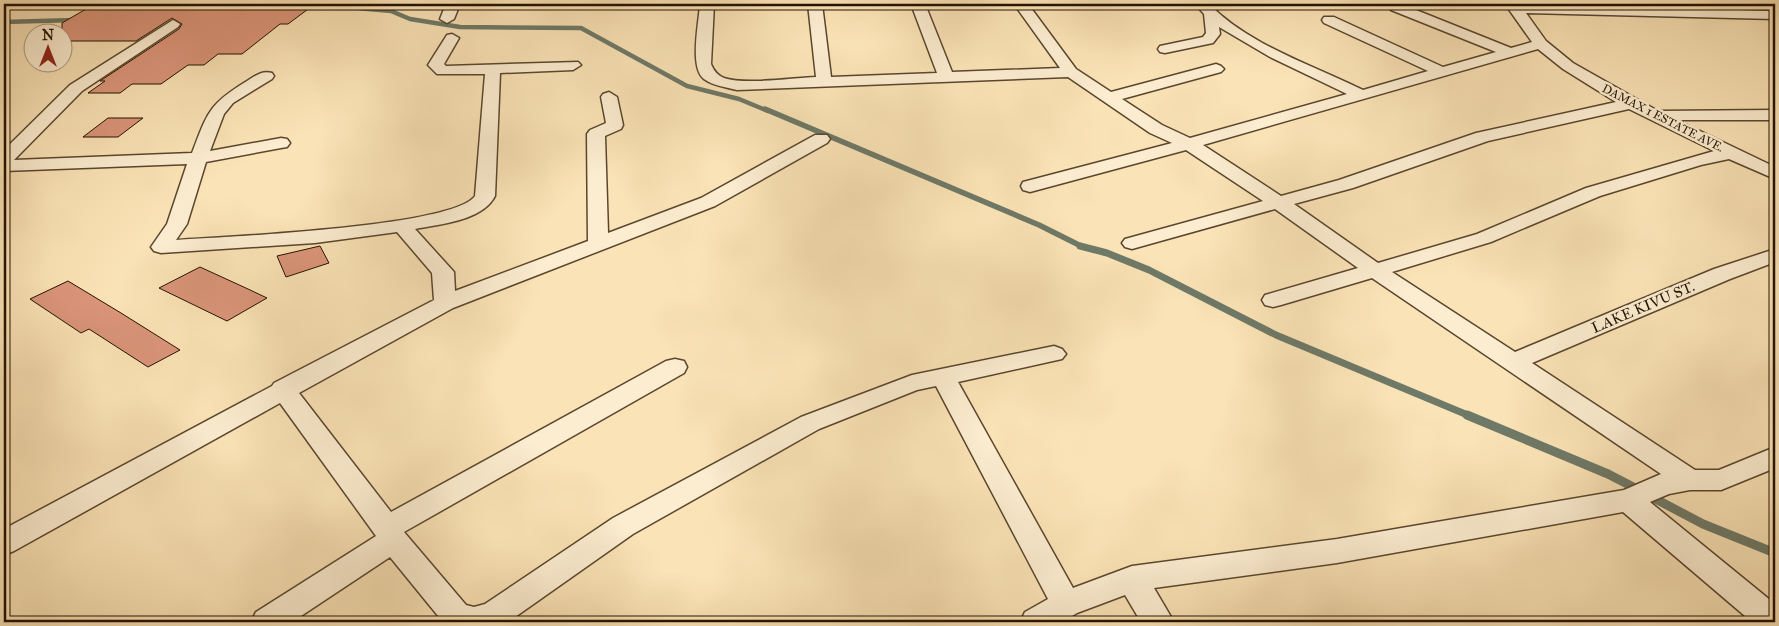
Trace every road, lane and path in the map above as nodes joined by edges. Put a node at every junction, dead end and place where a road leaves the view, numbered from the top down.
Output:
1 (453, 4) edge
2 (707, 4) edge
3 (815, 4) edge
4 (918, 4) edge
5 (1021, 4) edge
6 (1514, 6) edge
7 (1396, 7) dead end
8 (1206, 9) edge
9 (1775, 15) edge
10 (447, 20) dead end
11 (1329, 20) dead end
12 (173, 24) dead end
13 (452, 38) dead end
14 (1541, 44) junction
15 (1165, 49) dead end
16 (1509, 52) junction
17 (572, 64) dead end
18 (492, 69) junction
19 (1216, 69) dead end
20 (1071, 72) junction
21 (1442, 72) junction
22 (266, 76) dead end
23 (946, 77) junction
24 (824, 82) junction
25 (1361, 95) junction
26 (609, 97) dead end
27 (1109, 97) junction
28 (1631, 104) junction
29 (1654, 115) junction
30 (1775, 115) edge
31 (821, 139) dead end
32 (280, 143) dead end
33 (1189, 144) junction
34 (1731, 153) junction
35 (199, 158) junction
36 (4, 160) edge
37 (4, 166) edge
38 (1775, 174) edge
39 (1030, 186) dead end
40 (1279, 202) junction
41 (403, 227) junction
42 (1132, 243) dead end
43 (598, 244) junction
44 (1775, 255) edge
45 (1376, 271) junction
46 (1273, 300) dead end
47 (445, 303) junction
48 (1054, 354) dead end
49 (1512, 362) junction
50 (675, 367) dead end
51 (943, 377) junction
52 (283, 389) junction
53 (1775, 457) edge
54 (1677, 482) junction
55 (1632, 498) junction
56 (390, 534) junction
57 (4, 542) edge
58 (1132, 579) junction
59 (1066, 604) junction
60 (267, 622) edge
61 (1036, 622) edge
62 (1158, 622) edge
63 (1774, 622) edge

1 - 10 street
2 - 24 street
3 - 24 street
4 - 23 street
5 - 20 street
6 - 9 street
6 - 14 street, DAMAX 1 ESTATE AVE.
7 - 16 street
8 - 15 street
8 - 25 street
11 - 21 street
12 - 36 street
13 - 18 street
14 - 16 street
14 - 28 street, DAMAX 1 ESTATE AVE.
16 - 21 street
17 - 18 street
18 - 41 street
19 - 27 street
20 - 23 street
20 - 27 street
21 - 25 street
22 - 35 street
23 - 24 street
25 - 33 street
26 - 43 street
27 - 33 street
28 - 29 street, DAMAX 1 ESTATE AVE.
28 - 40 street
29 - 30 street
29 - 34 street, DAMAX 1 ESTATE AVE.
31 - 43 street
32 - 35 street
33 - 39 street
33 - 40 street
34 - 38 street, DAMAX 1 ESTATE AVE.
34 - 45 street
35 - 37 street
35 - 41 street
40 - 42 street
40 - 45 street
41 - 47 street
43 - 47 street
44 - 49 street, LAKE KIVU ST.
45 - 46 street
45 - 49 street
47 - 52 street
48 - 51 street
49 - 54 street
50 - 56 street
51 - 56 street
51 - 59 street
52 - 56 street
52 - 57 street
53 - 54 street
54 - 55 street
55 - 58 street
55 - 63 street
56 - 60 street
58 - 59 street
58 - 62 street
59 - 61 street

